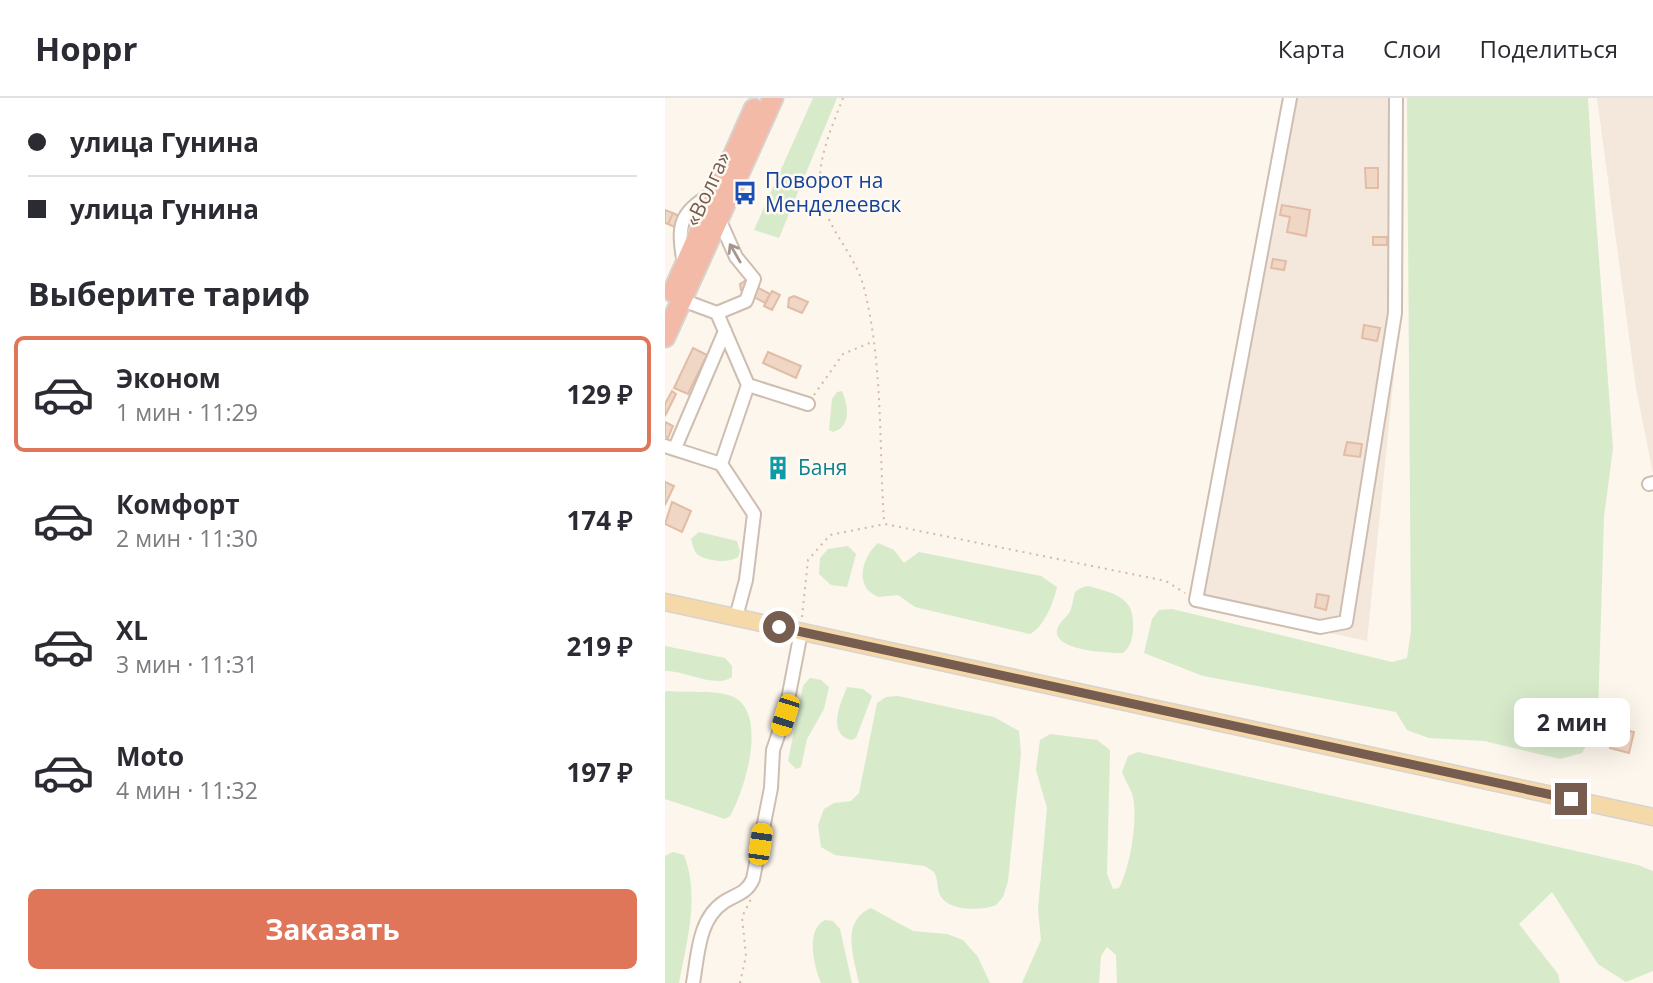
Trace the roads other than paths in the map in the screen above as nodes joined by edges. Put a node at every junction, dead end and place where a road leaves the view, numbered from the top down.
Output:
1 (759, 98) edge
2 (773, 98) edge
3 (1290, 98) edge
4 (1396, 98) edge
5 (719, 219) junction
6 (682, 300) junction
7 (665, 311) edge
8 (717, 313) junction
9 (725, 331) junction
10 (665, 337) edge
11 (748, 385) junction
12 (807, 404) road end
13 (670, 447) edge
14 (721, 464) junction
15 (665, 601) edge
16 (736, 617) junction
17 (801, 632) junction
18 (1653, 817) edge
19 (694, 983) edge

1 - 7 highway, «Волга»
2 - 5 highway, «Волга»
3 - 4 street
5 - 6 highway, «Волга»
8 -> 5 street
6 - 8 street
6 - 10 highway, «Волга»
8 - 9 street
9 - 11 street
9 - 13 street
11 - 12 street
11 - 14 street
13 - 14 street
14 - 16 street
15 - 16 main road
16 - 17 main road
17 - 18 main road
17 - 19 street

